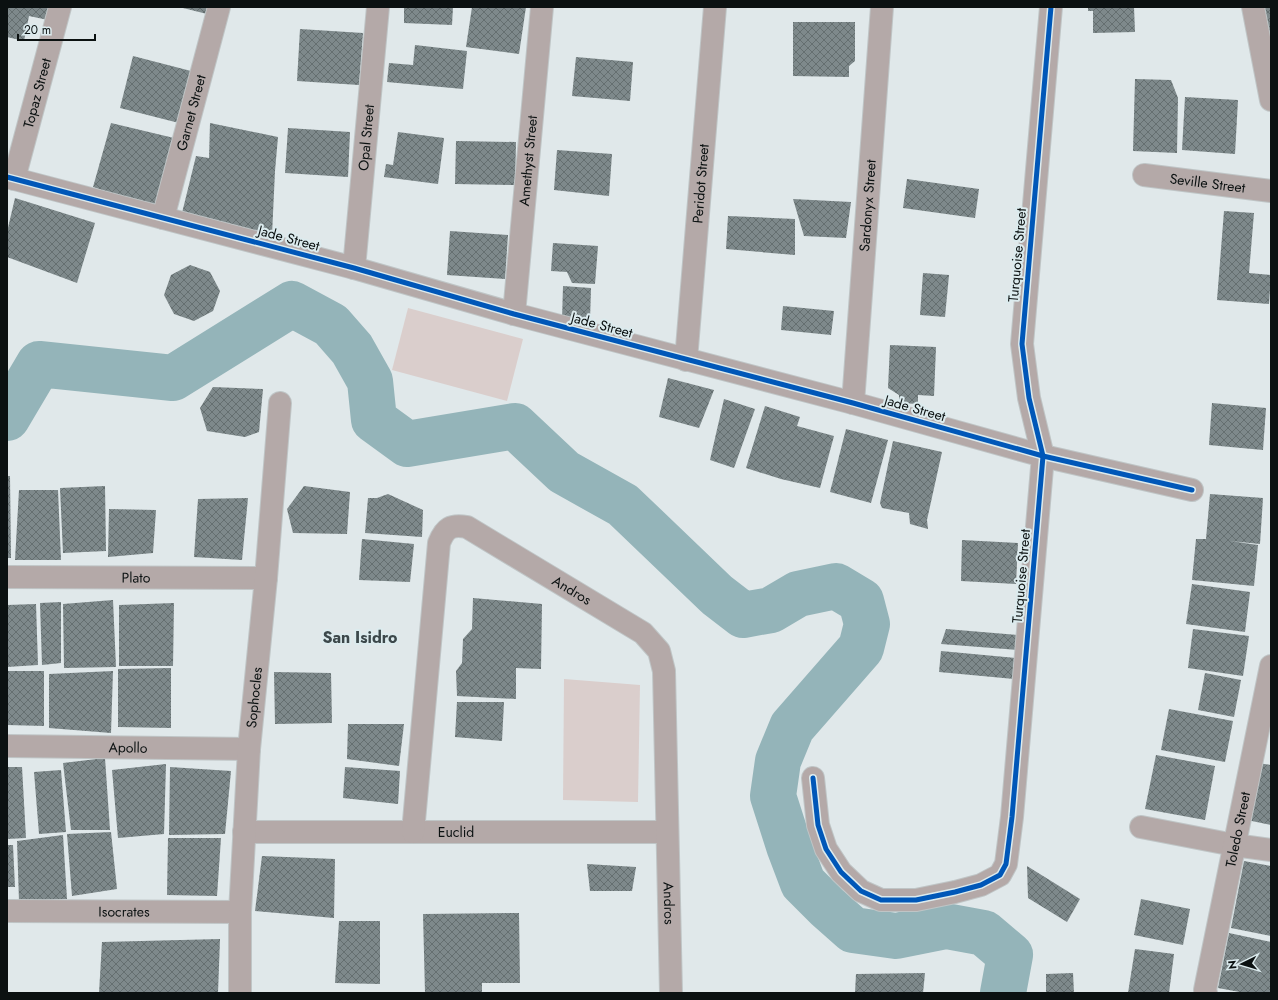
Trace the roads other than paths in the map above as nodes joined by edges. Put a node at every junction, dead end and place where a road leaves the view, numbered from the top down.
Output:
1 (60, 7) edge
2 (219, 7) edge
3 (378, 7) edge
4 (542, 7) edge
5 (715, 7) edge
6 (882, 7) edge
7 (1051, 7) edge
8 (1252, 7) edge
9 (1271, 100) edge
10 (1144, 175) dead end
11 (11, 178) edge
12 (1271, 191) edge
13 (163, 218) junction
14 (354, 268) junction
15 (514, 314) junction
16 (686, 360) junction
17 (280, 403) dead end
18 (853, 403) junction
19 (1043, 456) junction
20 (1192, 490) dead end
21 (7, 577) edge
22 (266, 578) junction
23 (1271, 666) edge
24 (7, 746) edge
25 (249, 749) junction
26 (813, 778) dead end
27 (1141, 827) dead end
28 (244, 832) junction
29 (413, 832) junction
30 (667, 832) junction
31 (1234, 845) junction
32 (1271, 850) edge
33 (7, 911) edge
34 (240, 912) junction
35 (240, 993) edge
36 (671, 993) edge
37 (1206, 993) edge

1 - 11 street, Topaz Street
2 - 13 street, Garnet Street
3 - 14 street, Opal Street
4 - 15 street, Amethyst Street
5 - 16 street, Peridot Street
6 - 18 street, Sardonyx Street
7 - 19 street, Turquoise Street
8 - 9 street
10 - 12 street, Seville Street
11 - 13 street, Jade Street
13 - 14 street, Jade Street
14 - 15 street, Jade Street
15 - 16 street, Jade Street
16 - 18 street, Jade Street
17 - 22 street, Sophocles
18 - 19 street, Jade Street
19 - 20 street, Jade Street
19 - 26 street, Turquoise Street
21 - 22 street, Plato
22 - 25 street, Sophocles
23 - 31 street, Toledo Street
24 - 25 street, Apollo
25 - 28 street, Sophocles
27 - 31 street
28 - 29 street, Euclid
28 - 34 street, Sophocles
29 - 30 street, Euclid
29 - 30 street, Andros
30 - 36 street, Andros
31 - 32 street
31 - 37 street, Toledo Street
33 - 34 street, Isocrates
34 - 35 street, Sophocles

